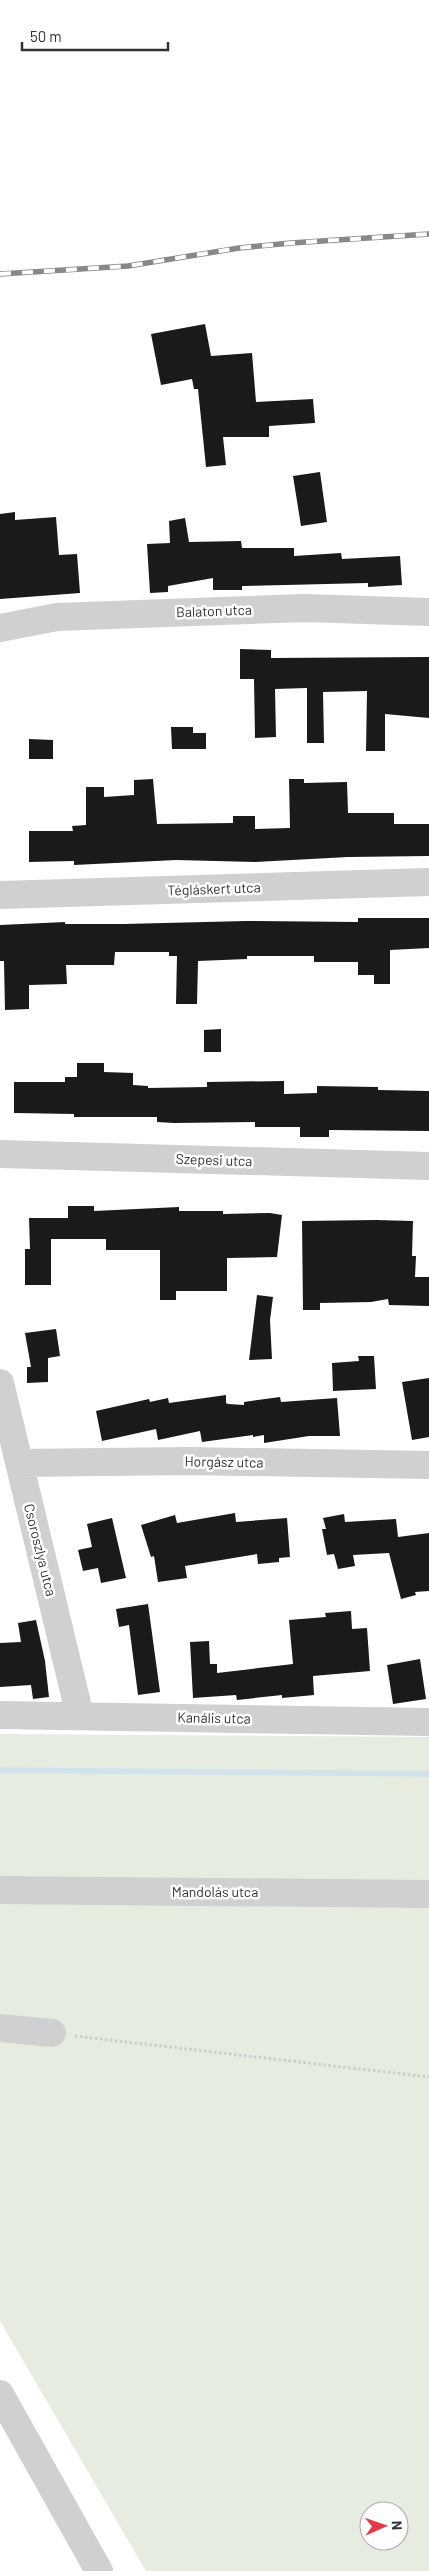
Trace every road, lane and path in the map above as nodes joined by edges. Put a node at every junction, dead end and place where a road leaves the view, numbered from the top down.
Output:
1 (429, 612) edge
2 (0, 628) edge
3 (429, 882) edge
4 (0, 895) edge
5 (0, 1154) edge
6 (429, 1166) edge
7 (0, 1383) edge
8 (19, 1463) junction
9 (429, 1465) edge
10 (0, 1715) edge
11 (80, 1716) junction
12 (429, 1722) edge
13 (0, 1890) edge
14 (429, 1894) edge
15 (0, 2028) edge
16 (52, 2033) joint
17 (429, 2077) edge
18 (0, 2394) edge
19 (99, 2571) edge

1 - 2 street, Balaton utca
3 - 4 street, Tégláskert utca
5 - 6 street, Szepesi utca
7 - 8 street, Csoroszlya utca
8 - 9 street, Horgász utca
8 - 11 street, Csoroszlya utca
10 - 11 street, Kanális utca
11 - 12 street, Kanális utca
13 - 14 street, Mandolás utca
15 - 16 street
16 - 17 path
18 - 19 street

